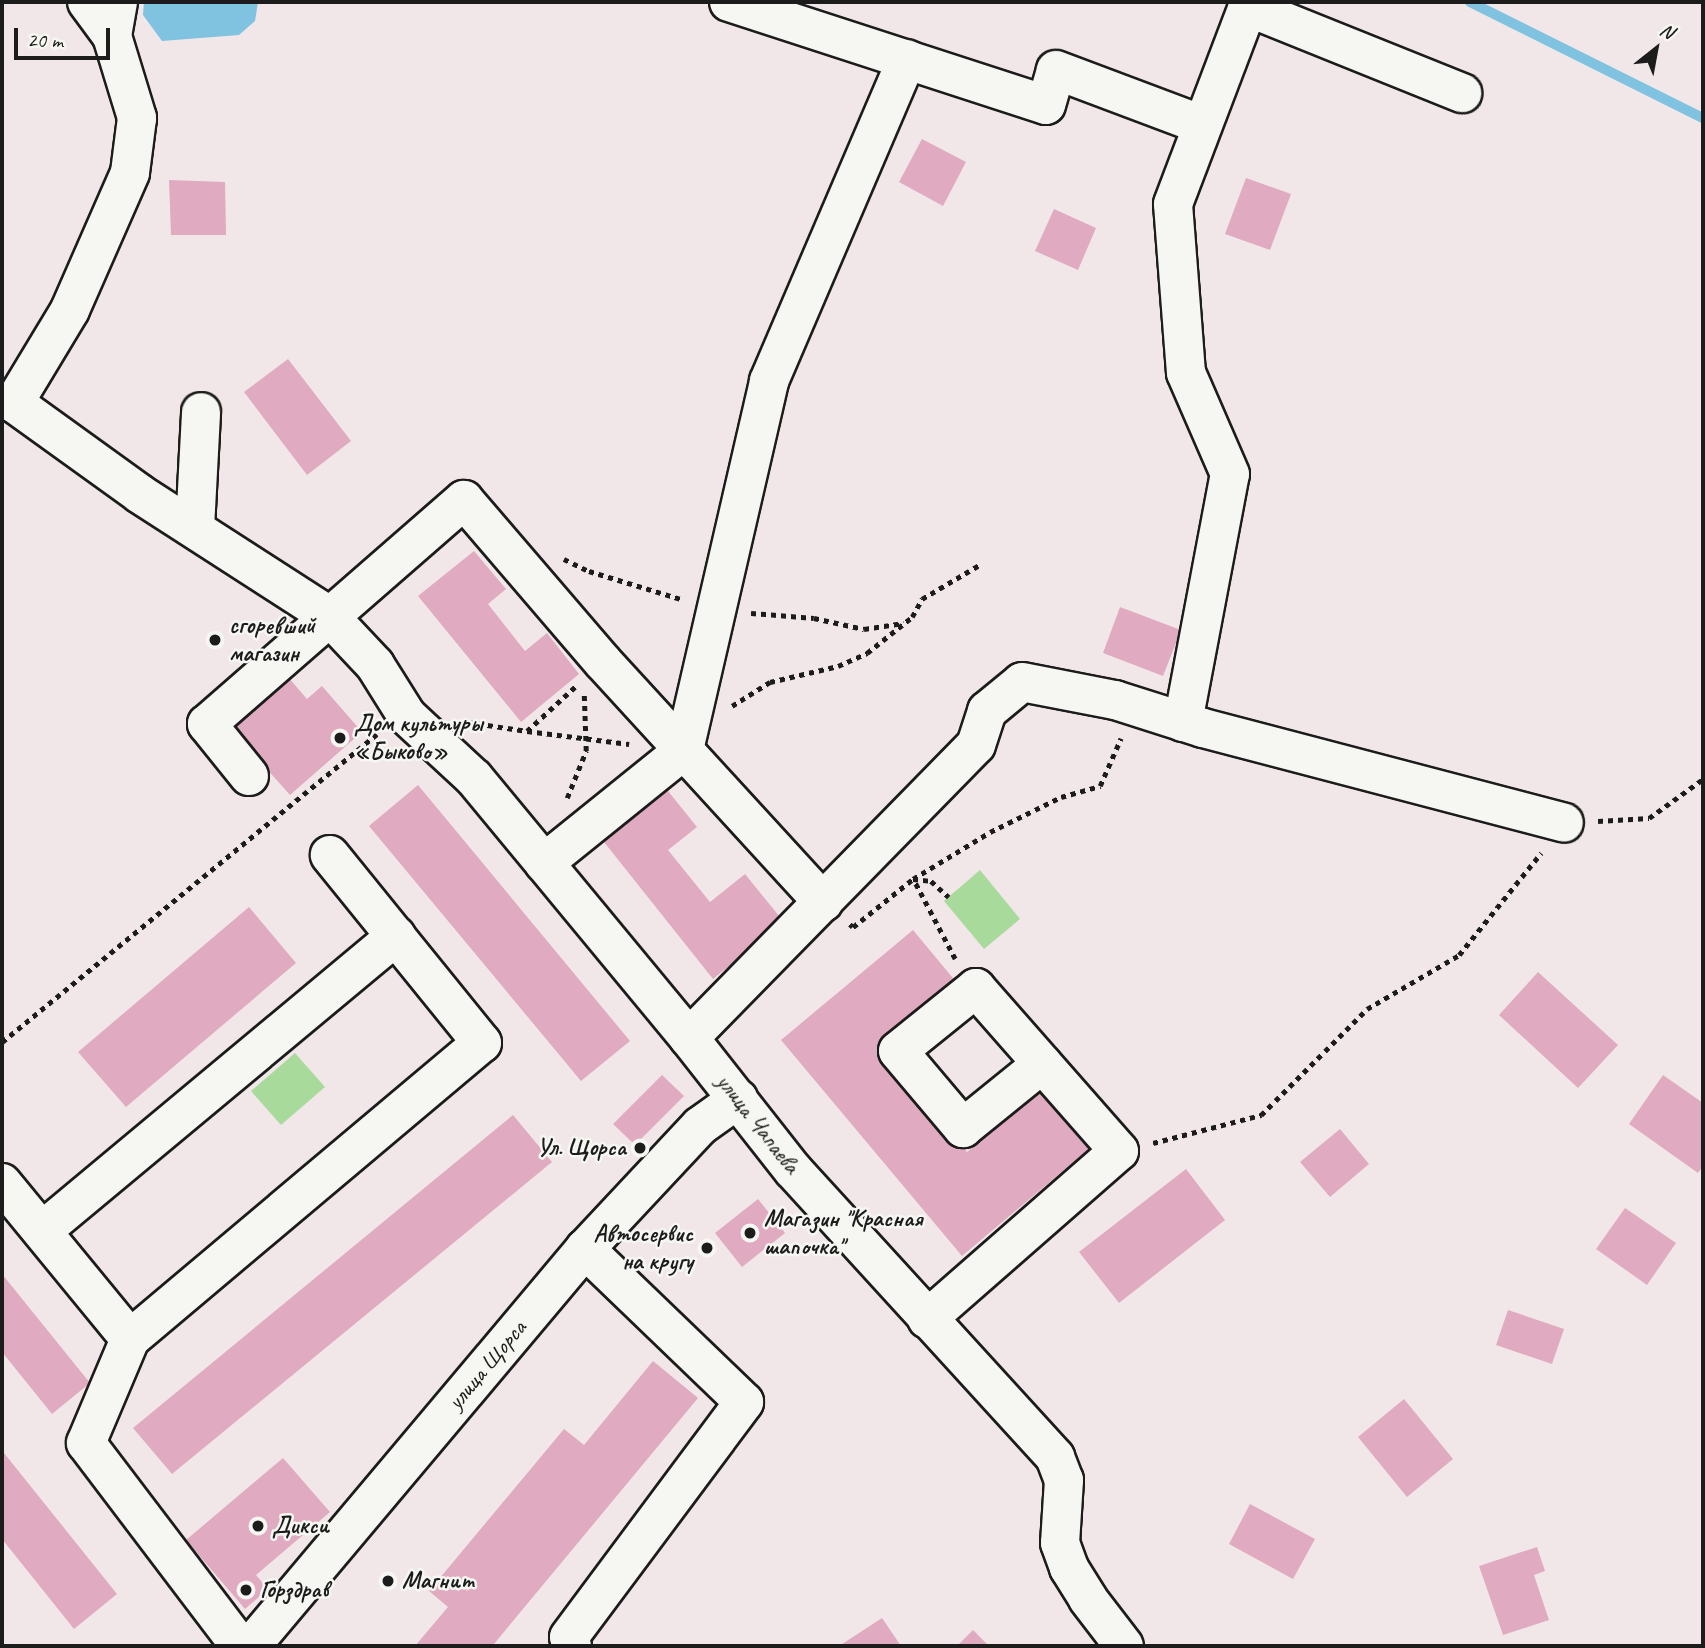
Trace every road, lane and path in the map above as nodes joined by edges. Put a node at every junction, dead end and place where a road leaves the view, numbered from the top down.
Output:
1 (87, 2) edge
2 (729, 2) edge
3 (115, 19) edge
4 (907, 60) junction
5 (1462, 93) dead end
6 (1202, 125) junction
7 (201, 412) dead end
8 (195, 528) junction
9 (981, 564) dead end
10 (329, 616) junction
11 (1135, 706) junction
12 (730, 708) dead end
13 (404, 712) junction
14 (459, 720) dead end
15 (1183, 722) junction
16 (527, 731) junction
17 (631, 744) dead end
18 (684, 750) junction
19 (249, 776) dead end
20 (1703, 779) edge
21 (566, 799) dead end
22 (1564, 823) junction
23 (330, 855) dead end
24 (544, 863) junction
25 (913, 879) junction
26 (948, 897) dead end
27 (823, 902) junction
28 (396, 936) junction
29 (972, 991) junction
30 (689, 1038) junction
31 (2, 1042) edge
32 (1042, 1063) junction
33 (738, 1099) junction
34 (1119, 1152) junction
35 (2, 1183) edge
36 (42, 1231) junction
37 (585, 1249) junction
38 (927, 1319) junction
39 (130, 1339) junction
40 (240, 1646) edge
41 (251, 1646) edge
42 (572, 1646) edge
43 (1124, 1646) edge

1 - 3 street
2 - 4 street
3 - 8 street, улица Чапаева
4 - 6 street
4 - 18 street
5 - 6 street
6 - 15 street
7 - 8 street
8 - 10 street, улица Чапаева
9 - 12 path
10 - 13 street, улица Чапаева
10 - 18 street
10 - 19 street
11 - 15 street
11 - 25 path
11 - 27 street
13 - 24 street, улица Чапаева
13 - 31 path
14 - 16 path
15 - 22 street
16 - 17 path
16 - 21 path
18 - 24 street
18 - 27 street
20 - 22 path
22 - 34 path
23 - 28 street
24 - 30 street, улица Чапаева
25 - 26 path
25 - 27 path
25 - 29 path
27 - 30 street
28 - 36 street
28 - 39 street
29 - 32 street
29 - 32 street
30 - 33 street, улица Чапаева
32 - 34 street
33 - 37 street, улица Щорса
33 - 38 street, улица Чапаева
34 - 38 street
35 - 36 street
36 - 39 street
37 - 41 street, улица Щорса
37 - 42 street
38 - 43 street, улица Чапаева
39 - 40 street

